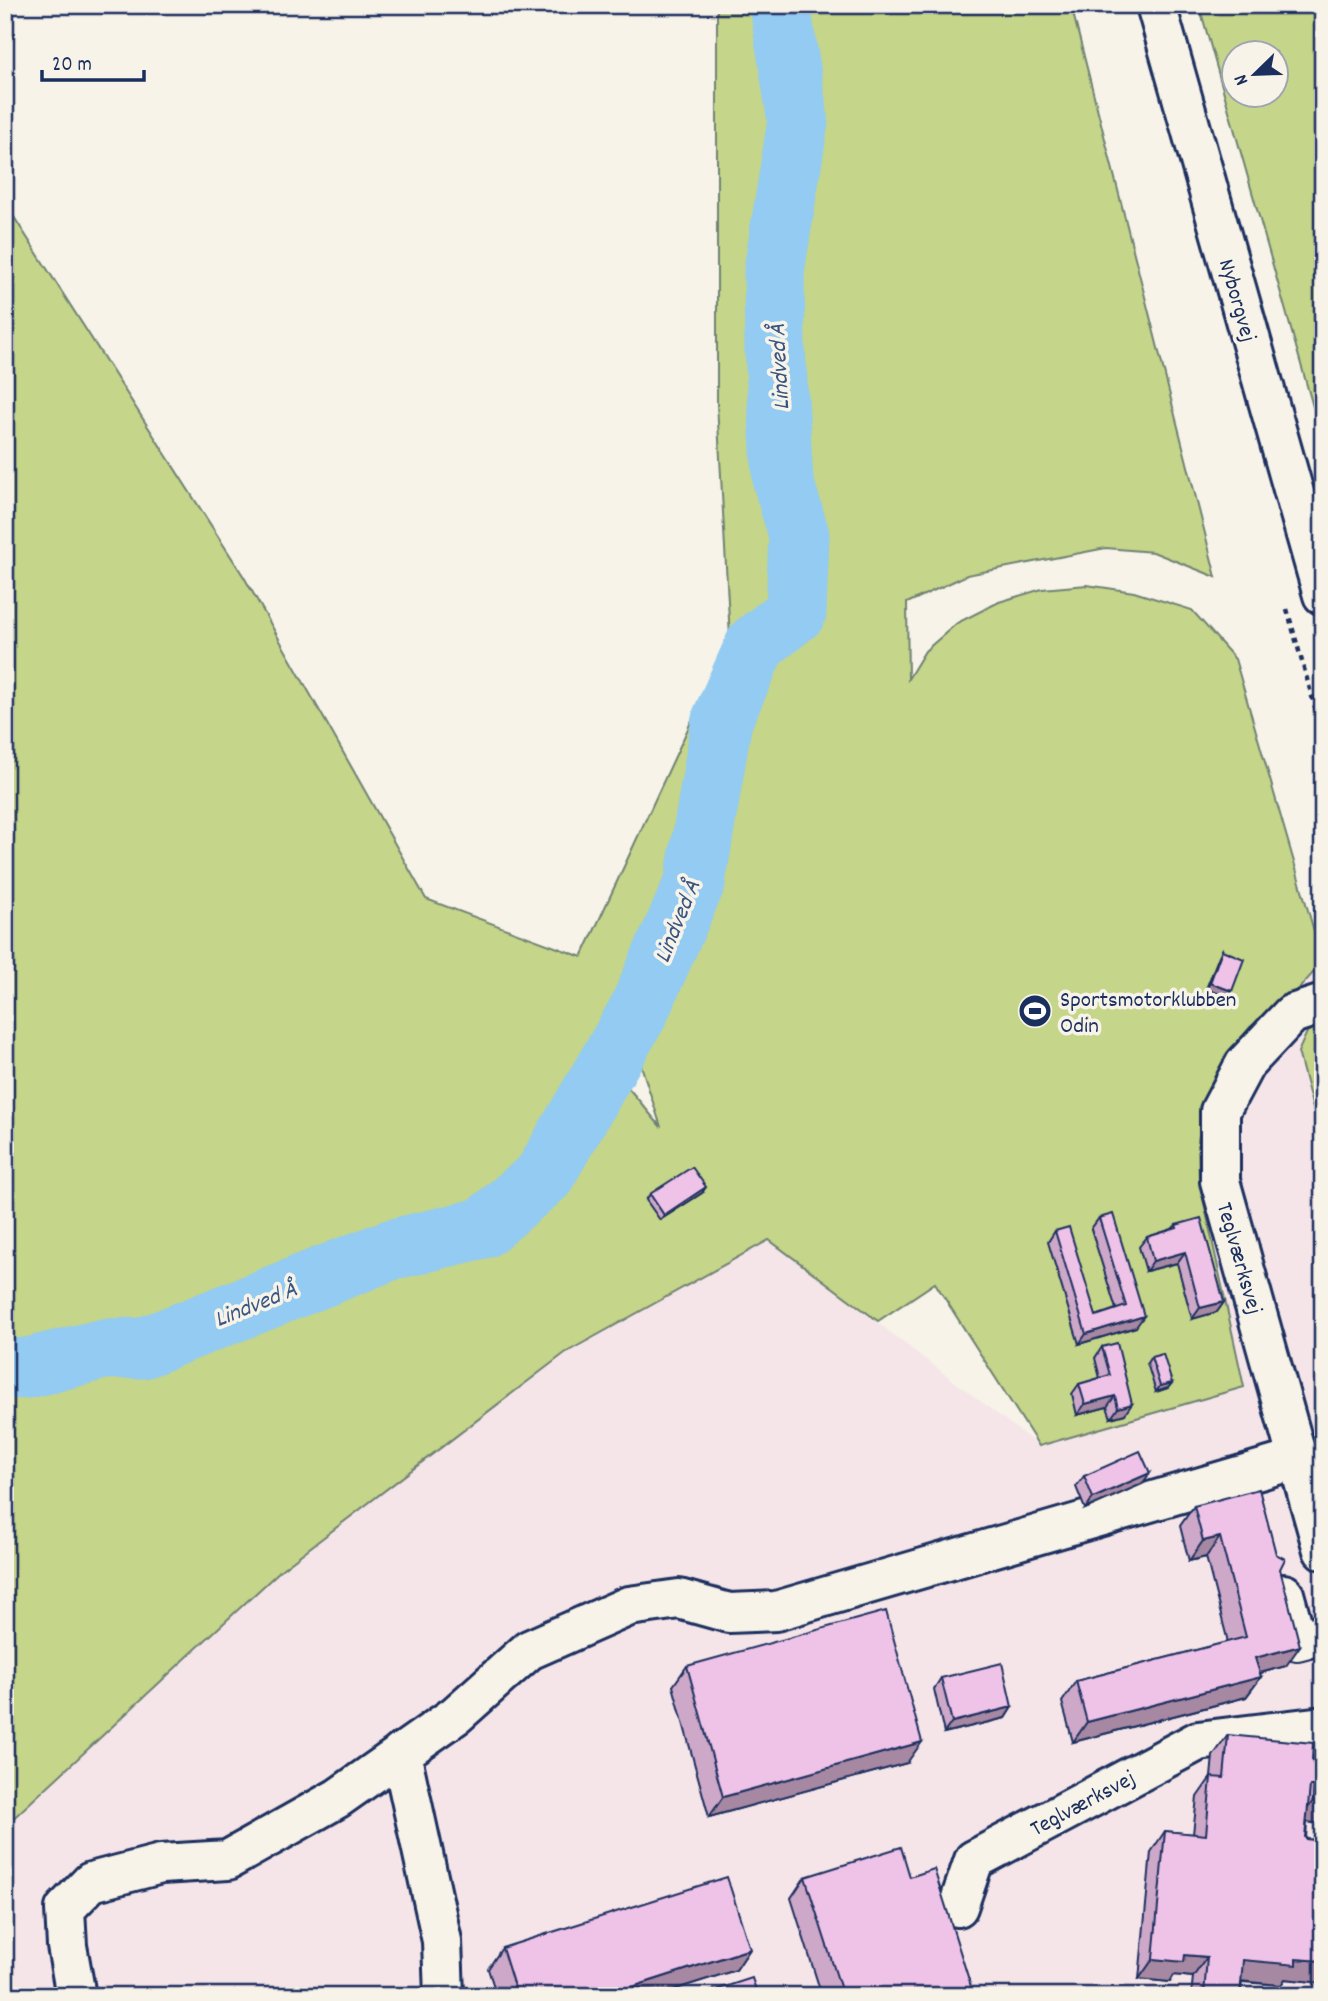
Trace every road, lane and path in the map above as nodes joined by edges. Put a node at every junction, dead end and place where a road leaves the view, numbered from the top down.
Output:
1 (1156, 5) edge
2 (1323, 595) edge
3 (1323, 1004) edge
4 (1297, 1459) junction
5 (1323, 1550) edge
6 (1276, 1563) edge
7 (1323, 1634) edge
8 (1323, 1726) edge
9 (401, 1753) junction
10 (958, 1907) dead end
11 (76, 1996) edge
12 (444, 1996) edge

1 - 2 main road, Nyborgvej
3 - 4 main road, Teglværksvej
4 - 5 main road, Teglværksvej
4 - 9 main road
6 - 7 main road
8 - 10 main road, Teglværksvej
9 - 11 main road
9 - 12 main road

